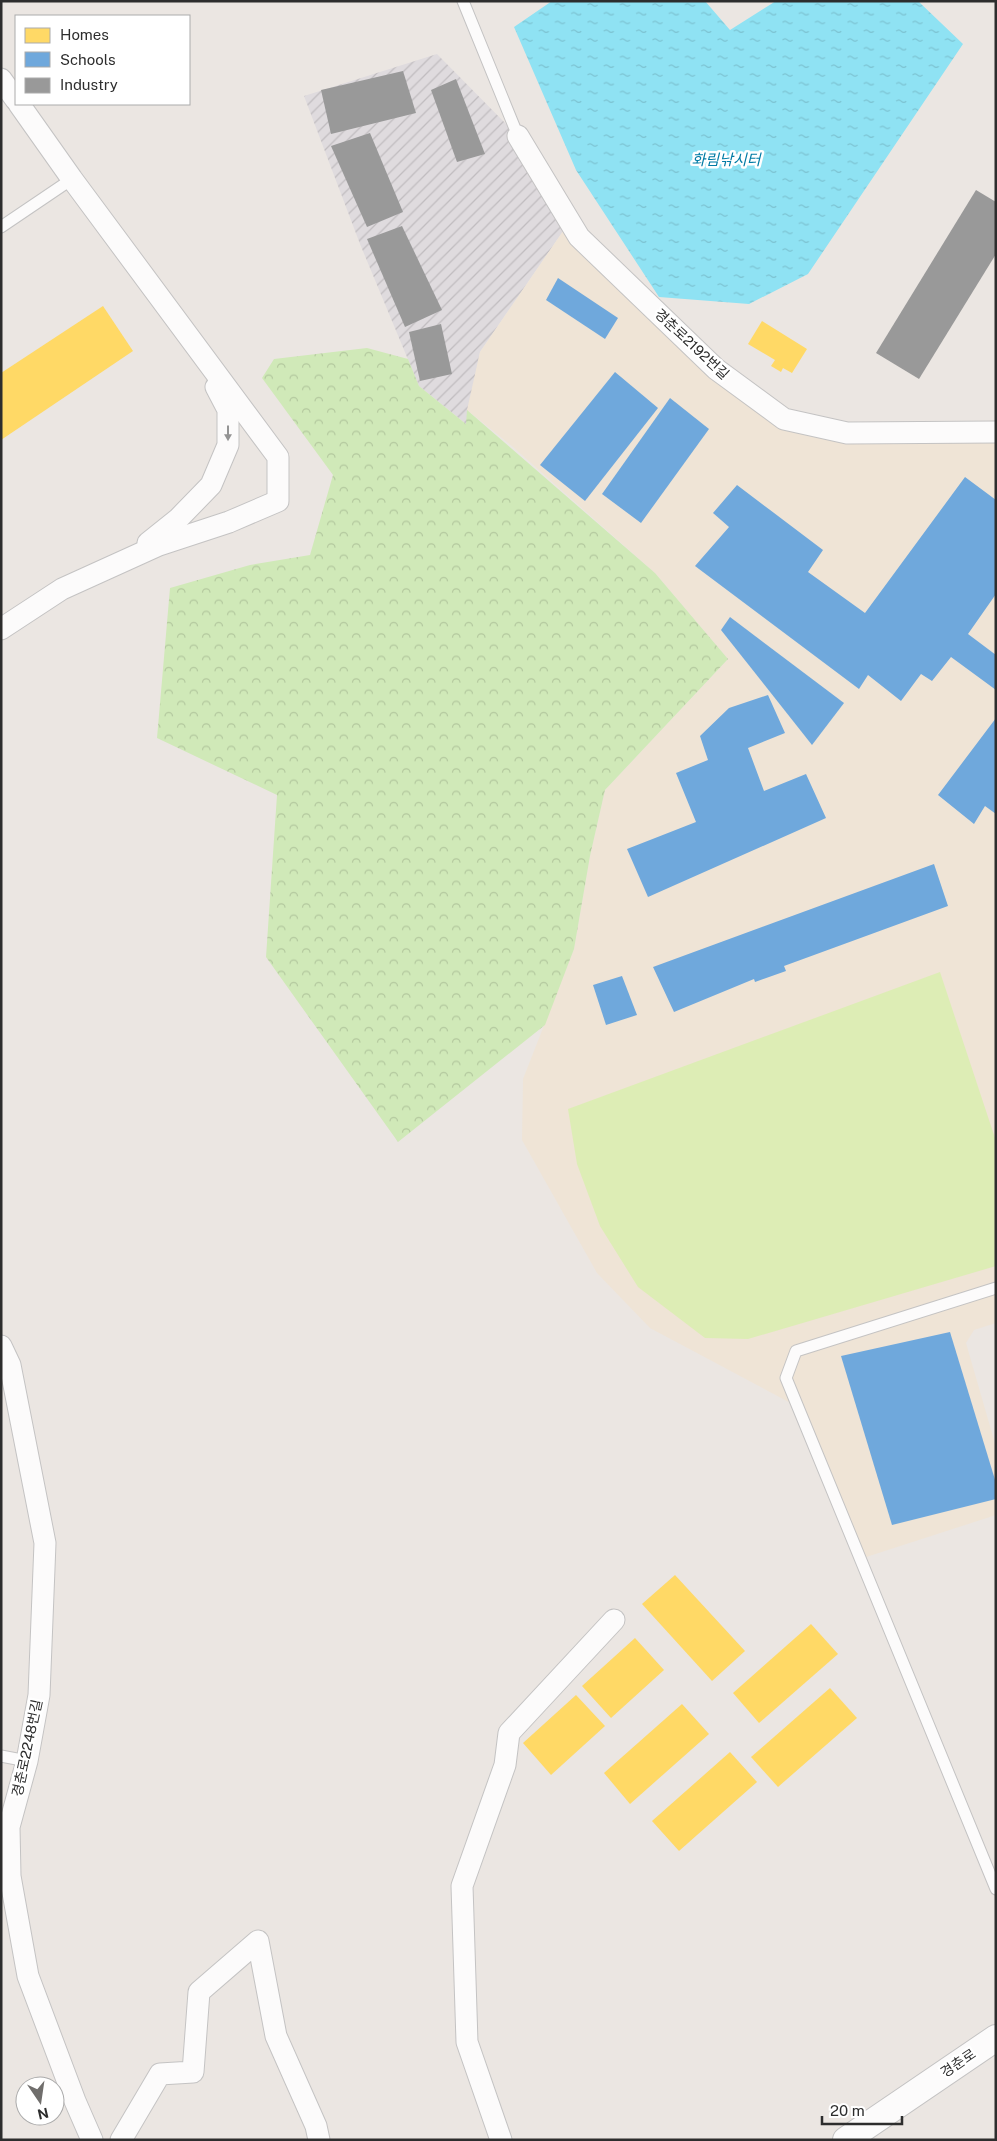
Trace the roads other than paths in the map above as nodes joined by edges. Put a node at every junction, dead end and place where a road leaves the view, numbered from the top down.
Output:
1 (463, 1) edge
2 (1, 79) edge
3 (15, 99) edge
4 (20, 105) edge
5 (518, 136) joint
6 (72, 179) junction
7 (1, 227) edge
8 (192, 340) junction
9 (996, 432) edge
10 (129, 558) junction
11 (1, 629) edge
12 (996, 1288) edge
13 (1, 1346) edge
14 (614, 1620) dead end
15 (1, 1756) edge
16 (27, 1761) junction
17 (996, 1889) edge
18 (996, 2038) edge
19 (92, 2140) edge
20 (121, 2140) edge
21 (319, 2140) edge
22 (501, 2140) edge
23 (846, 2140) edge

1 - 5 lane
2 - 3 street
4 - 6 street
5 - 9 street, 경춘로2192번길
6 - 7 lane
6 - 8 street
8 -> 10 street
8 - 10 street
10 - 11 street
12 - 17 lane
13 - 16 street, 경춘로2248번길
14 - 22 street
15 - 16 lane
16 - 19 street, 경춘로2248번길
18 - 23 street, 경춘로
20 - 21 street

